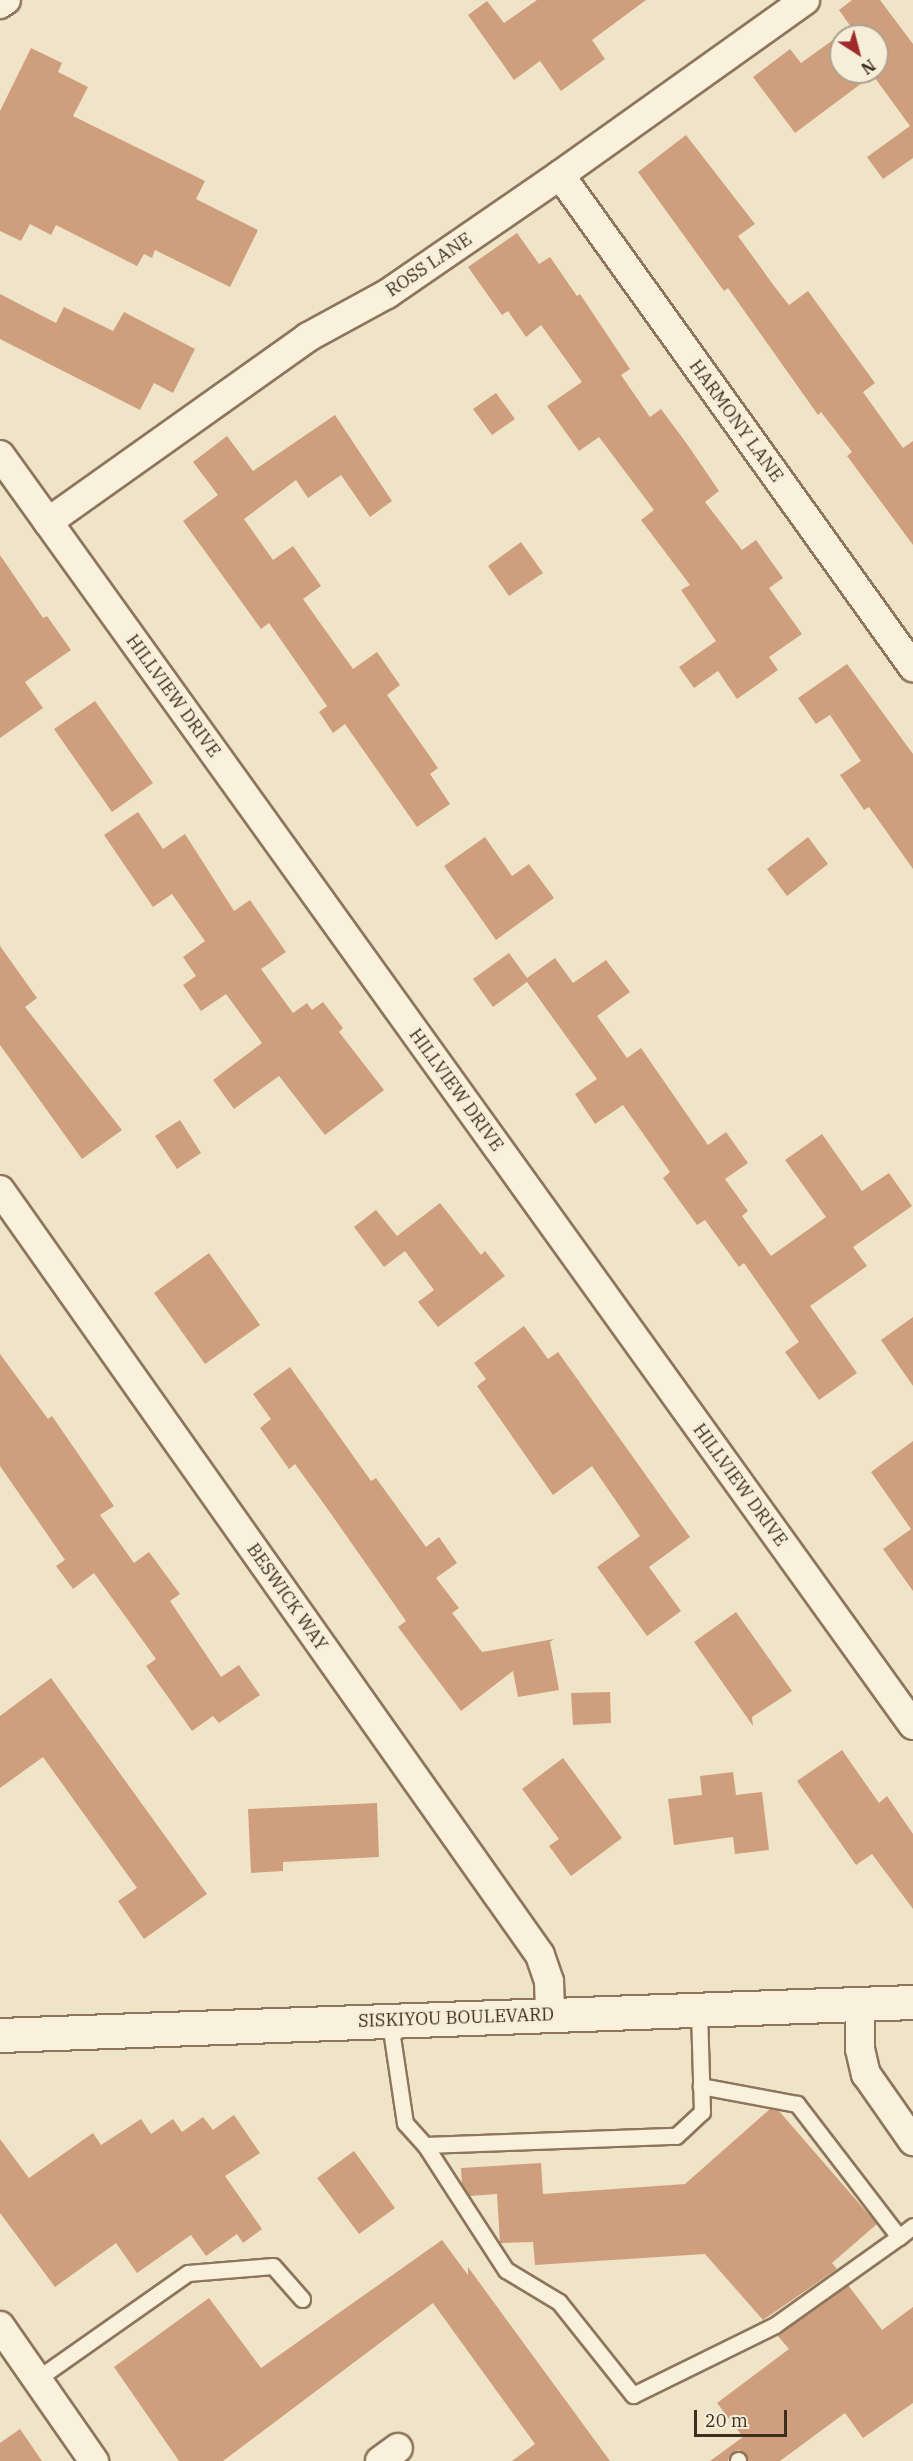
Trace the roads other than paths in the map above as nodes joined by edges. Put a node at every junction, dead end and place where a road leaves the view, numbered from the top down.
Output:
1 (6, 0) edge
2 (805, 0) edge
3 (0, 4) edge
4 (560, 175) junction
5 (0, 455) edge
6 (48, 522) junction
7 (913, 667) edge
8 (0, 1190) edge
9 (913, 1725) edge
10 (913, 2002) edge
11 (860, 2004) junction
12 (699, 2009) junction
13 (550, 2014) junction
14 (390, 2023) junction
15 (0, 2035) edge
16 (701, 2086) junction
17 (913, 2141) edge
18 (425, 2145) junction
19 (913, 2226) edge
20 (898, 2237) junction
21 (302, 2299) dead end
22 (0, 2326) edge
23 (37, 2379) junction
24 (94, 2461) edge

1 - 3 street
2 - 4 street, ROSS LANE
4 - 6 street, ROSS LANE
4 - 7 street, HARMONY LANE
5 - 6 street, HILLVIEW DRIVE
6 - 9 street, HILLVIEW DRIVE
8 - 13 street, BESWICK WAY
10 - 11 main road, SISKIYOU BOULEVARD
11 - 12 main road, SISKIYOU BOULEVARD
11 - 17 street
12 - 13 main road, SISKIYOU BOULEVARD
12 - 16 lane
13 - 14 main road, SISKIYOU BOULEVARD
14 - 15 main road, SISKIYOU BOULEVARD
14 - 18 lane
16 - 18 lane
16 - 20 lane
18 - 20 lane
19 - 20 lane
21 - 23 lane
22 - 23 street
23 - 24 street

